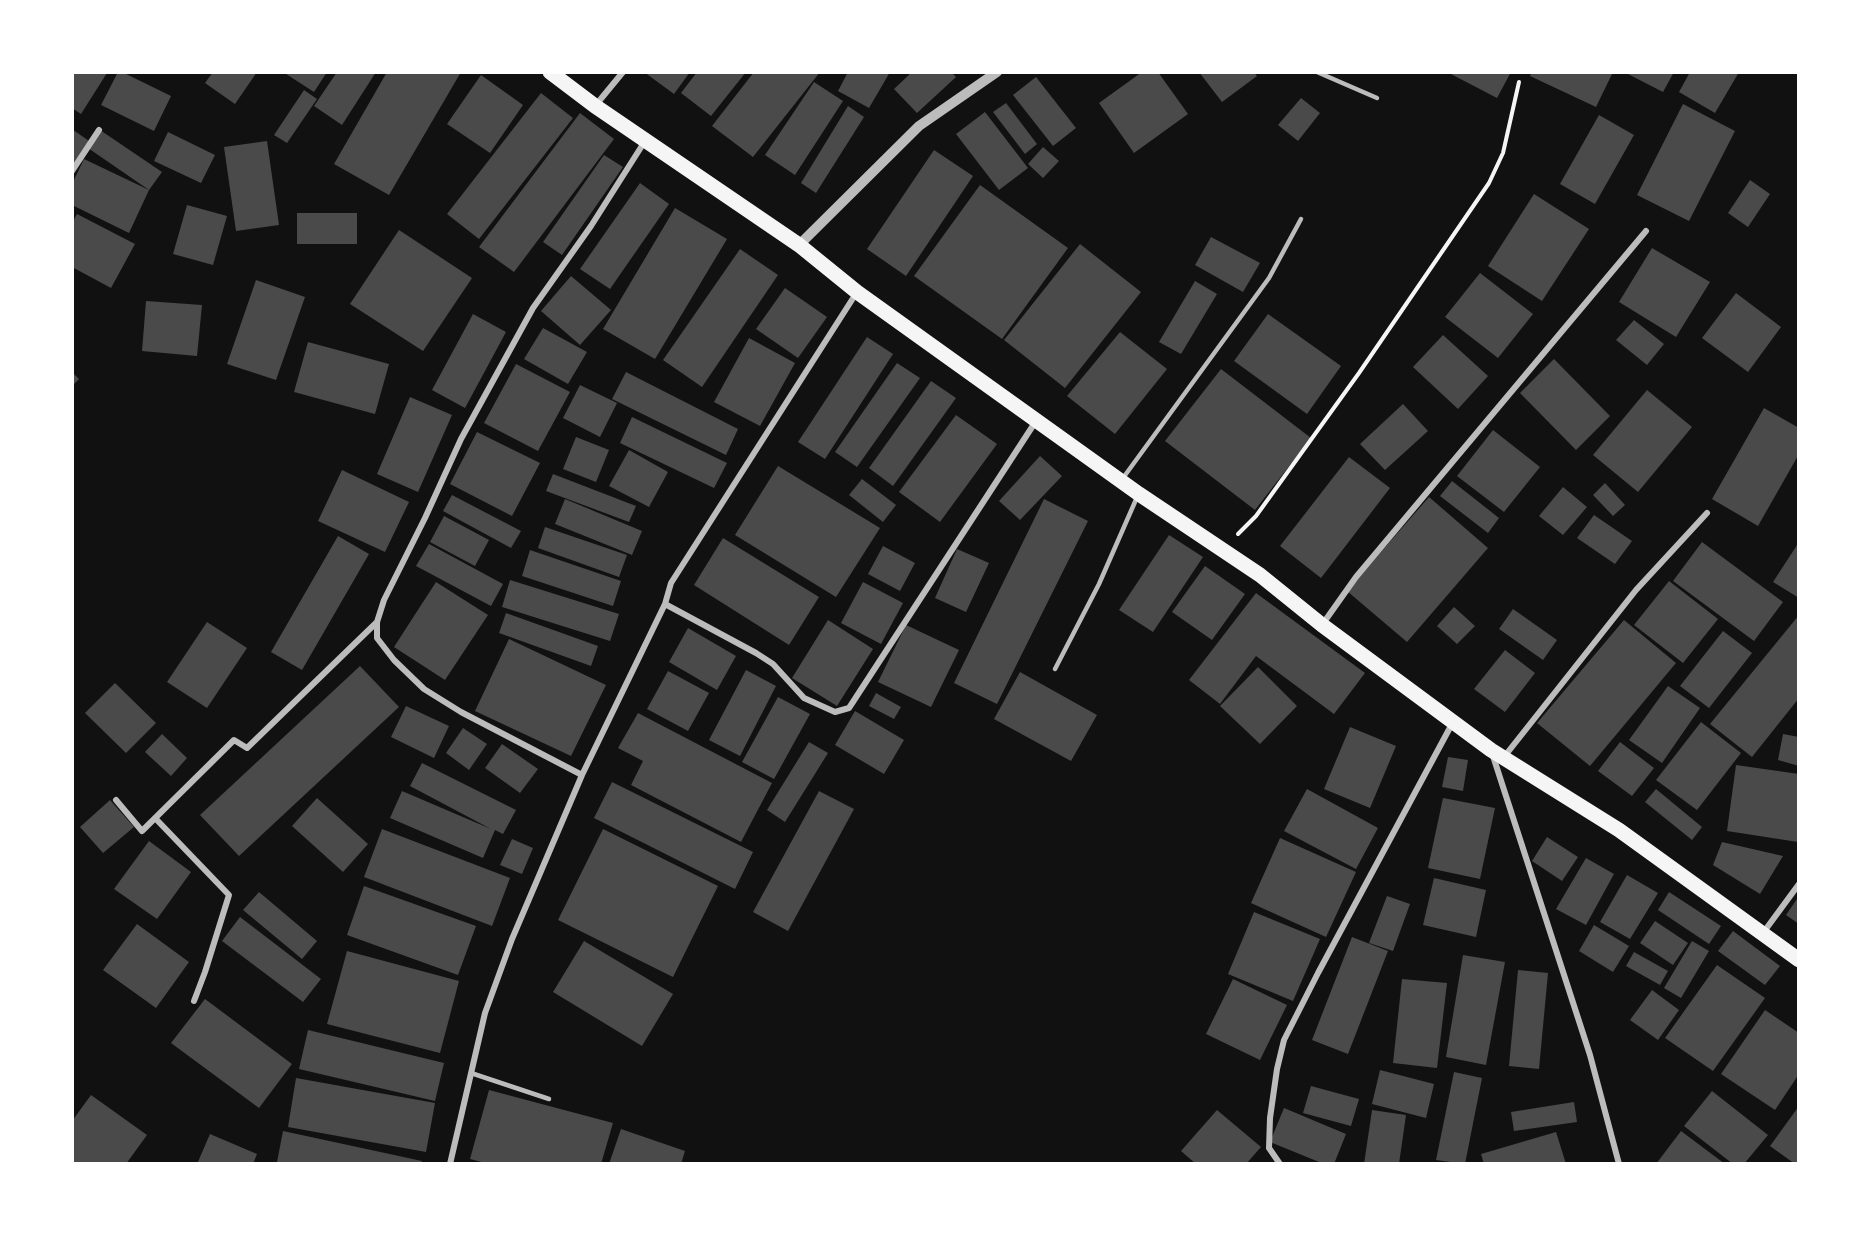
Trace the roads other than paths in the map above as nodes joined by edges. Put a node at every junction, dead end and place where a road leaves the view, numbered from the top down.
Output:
1 (550, 72) edge
2 (623, 72) edge
3 (997, 72) edge
4 (1317, 72) edge
5 (1377, 98) dead end
6 (595, 106) junction
7 (99, 130) dead end
8 (645, 141) junction
9 (72, 171) edge
10 (1301, 219) dead end
11 (1646, 231) dead end
12 (799, 245) junction
13 (857, 292) junction
14 (1037, 420) junction
15 (1121, 480) junction
16 (1138, 494) junction
17 (1707, 513) dead end
18 (665, 604) junction
19 (377, 622) junction
20 (1322, 625) junction
21 (1055, 669) dead end
22 (1453, 722) junction
23 (1498, 754) junction
24 (582, 775) junction
25 (116, 800) dead end
26 (155, 818) junction
27 (1799, 884) edge
28 (1762, 934) junction
29 (1799, 960) edge
30 (194, 1001) dead end
31 (471, 1073) junction
32 (549, 1099) dead end
33 (450, 1164) edge
34 (1280, 1164) edge
35 (1619, 1164) edge

1 - 6 main road
2 - 6 street
3 - 12 street
4 - 5 lane
6 - 8 main road
7 - 9 street
8 - 12 main road
8 - 19 street
10 - 15 lane
11 - 20 street
12 - 13 main road
13 - 14 main road
13 - 18 street
14 - 15 main road
14 - 18 street
15 - 16 main road
16 - 20 main road
16 - 21 lane
17 - 23 street
18 - 24 street
19 - 24 street
19 - 26 street
20 - 22 main road
22 - 23 main road
22 - 34 street
23 - 28 main road
23 - 35 street
24 - 31 street
25 - 26 street
26 - 30 street
27 - 28 street
28 - 29 main road
31 - 32 lane
31 - 33 street

